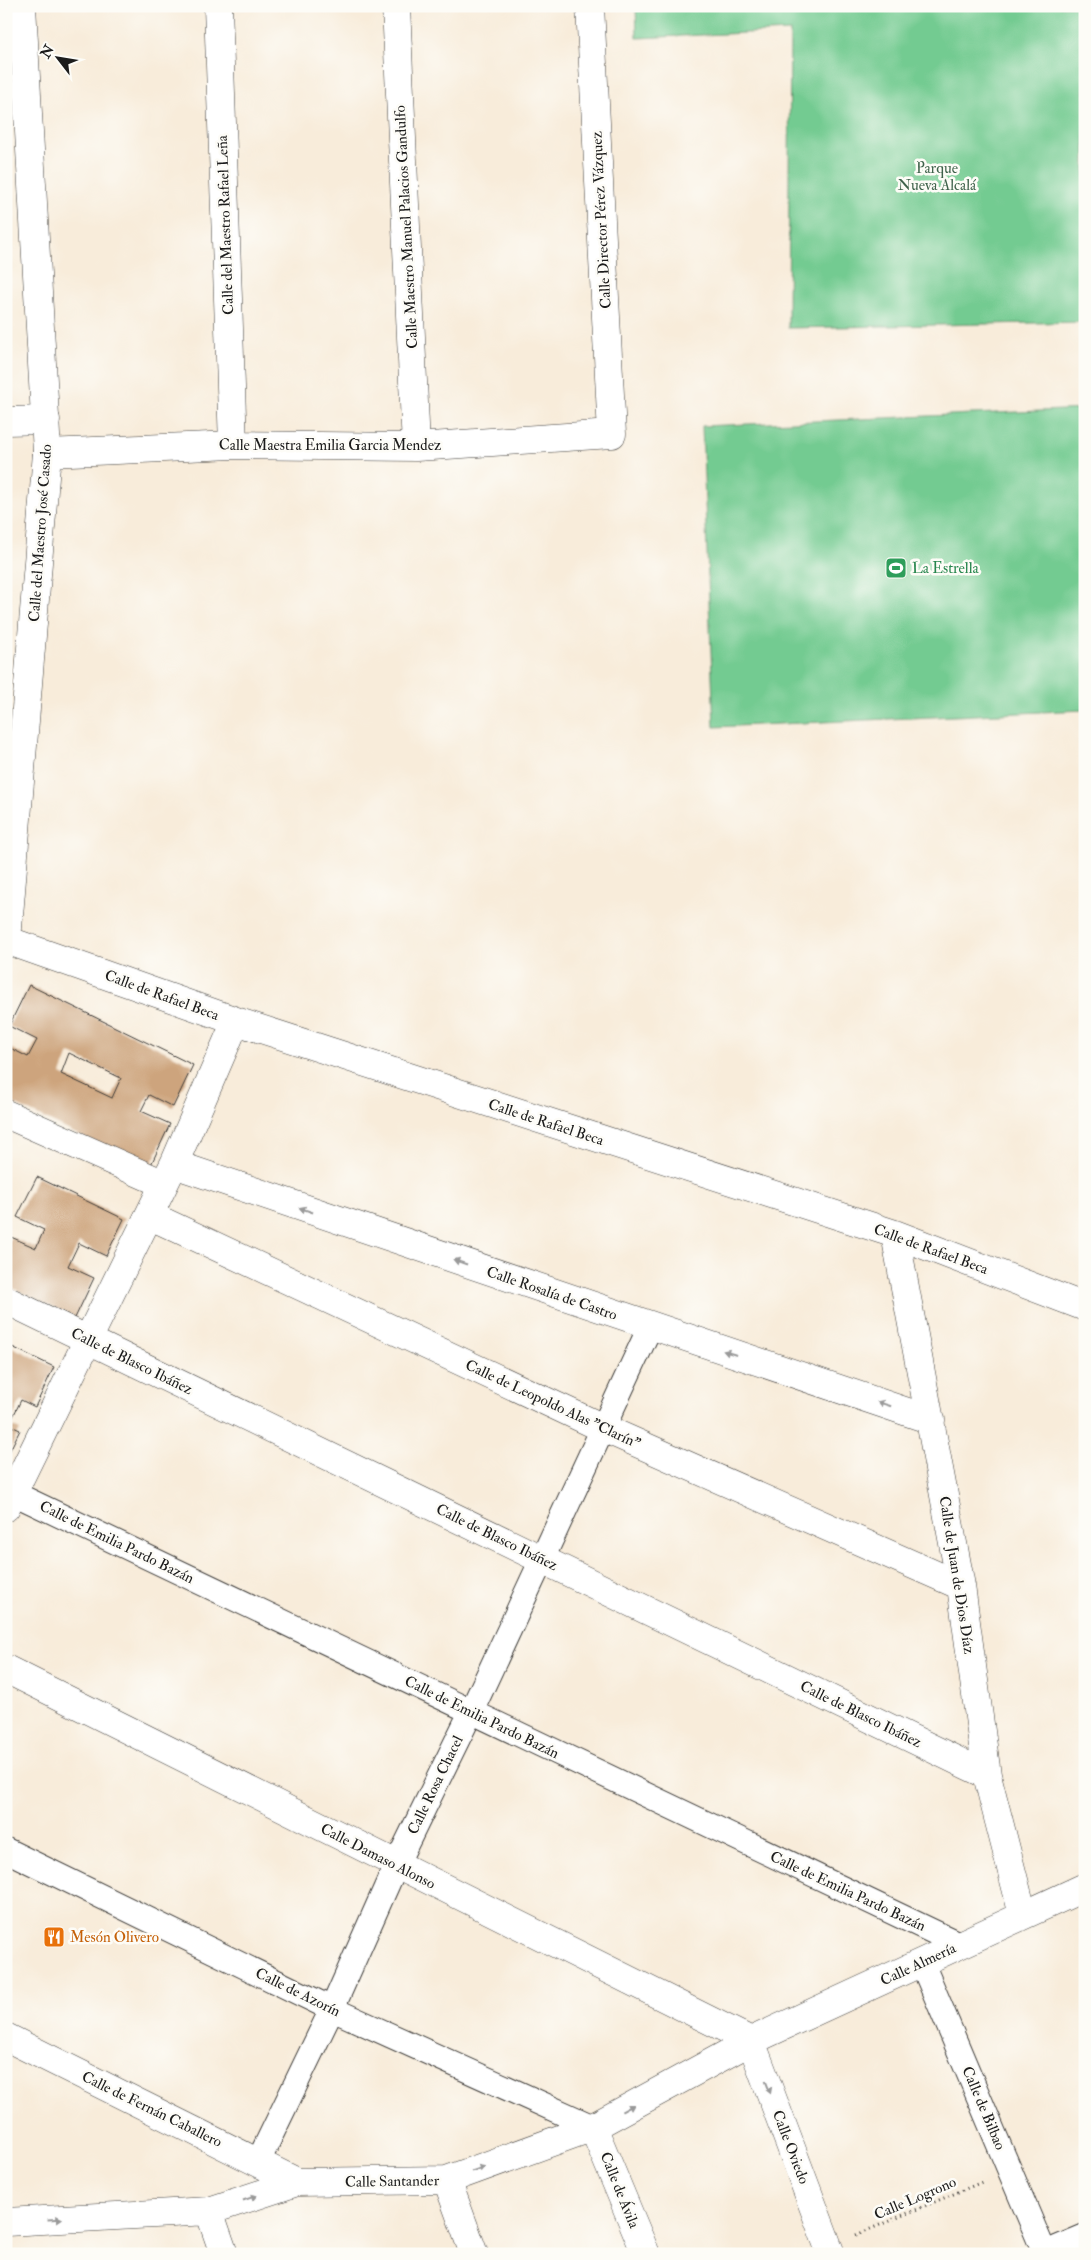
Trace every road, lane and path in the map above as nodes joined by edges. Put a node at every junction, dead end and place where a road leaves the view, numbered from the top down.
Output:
1 (22, 6) edge
2 (218, 6) edge
3 (396, 6) edge
4 (590, 6) edge
5 (46, 420) junction
6 (6, 421) edge
7 (612, 434) joint
8 (233, 445) junction
9 (416, 447) junction
10 (47, 453) junction
11 (6, 940) edge
12 (236, 1021) junction
13 (6, 1114) edge
14 (169, 1174) junction
15 (149, 1215) junction
16 (895, 1234) junction
17 (6, 1300) edge
18 (1085, 1307) edge
19 (650, 1327) junction
20 (87, 1340) junction
21 (931, 1420) junction
22 (603, 1428) junction
23 (8, 1496) edge
24 (541, 1559) junction
25 (961, 1586) junction
26 (6, 1669) edge
27 (471, 1712) junction
28 (987, 1775) junction
29 (6, 1850) edge
30 (396, 1865) junction
31 (1085, 1887) edge
32 (1023, 1915) junction
33 (959, 1944) junction
34 (922, 1963) junction
35 (332, 2009) junction
36 (6, 2037) edge
37 (751, 2041) junction
38 (593, 2127) junction
39 (258, 2162) junction
40 (1010, 2170) junction
41 (447, 2180) junction
42 (297, 2182) junction
43 (209, 2211) junction
44 (6, 2222) edge
45 (1085, 2236) edge
46 (830, 2250) edge
47 (1045, 2253) edge
48 (224, 2254) edge
49 (474, 2254) edge
50 (646, 2254) edge

1 - 5 street, Calle del Maestro José Casado
2 - 8 street, Calle del Maestro Rafael Leña
3 - 9 street, Calle Maestro Manuel Palacios Gandulfo
4 - 7 street, Calle Director Pérez Vázquez
5 - 6 street
5 - 10 street, Calle del Maestro José Casado
7 - 9 street, Calle Maestra Emilia Garcia Mendez
8 - 9 street, Calle Maestra Emilia Garcia Mendez
8 - 10 street, Calle Maestra Emilia Garcia Mendez
10 - 11 street, Calle del Maestro José Casado
11 - 12 street, Calle de Rafael Beca
12 - 14 street
12 - 16 street, Calle de Rafael Beca
13 - 14 street
14 - 15 street
19 -> 14 street, Calle Rosalía de Castro
15 - 20 street
15 - 22 street, Calle de Leopoldo Alas "Clarín"
16 - 18 street, Calle de Rafael Beca
16 - 21 street, Calle de Juan de Dios Díaz
17 - 20 street, Calle de Blasco Ibáñez
21 -> 19 street, Calle Rosalía de Castro
19 - 22 street, Calle Rosa Chacel
20 - 23 street
20 - 24 street, Calle de Blasco Ibáñez
21 - 25 street, Calle de Juan de Dios Díaz
22 - 24 street, Calle Rosa Chacel
22 - 25 street, Calle de Leopoldo Alas "Clarín"
23 - 27 street, Calle de Emilia Pardo Bazán
24 - 27 street, Calle Rosa Chacel
24 - 28 street, Calle de Blasco Ibáñez
25 - 28 street, Calle de Juan de Dios Díaz
26 - 30 street, Calle Damaso Alonso
27 - 30 street, Calle Rosa Chacel
27 - 33 street, Calle de Emilia Pardo Bazán
28 - 32 street, Calle de Juan de Dios Díaz
29 - 35 street, Calle de Azorín
30 - 35 street, Calle Rosa Chacel
30 - 37 street, Calle Damaso Alonso
31 - 32 street, Calle Almería
32 - 33 street, Calle Almería
33 - 34 street, Calle Almería
34 - 37 street, Calle Almería
34 - 40 street, Calle de Bilbao
35 - 38 street, Calle de Azorín
35 - 39 street, Calle Rosa Chacel
36 - 39 street, Calle de Fernán Caballero
38 -> 37 street, Calle Santander
37 -> 46 street, Calle Oviedo
41 -> 38 street, Calle Santander
38 - 50 street, Calle de Ávila
39 - 42 street, Calle de Fernán Caballero
40 - 46 path, Calle Logrono
40 - 47 street, Calle de Bilbao
41 - 42 street, Calle Santander
41 - 49 street
43 -> 42 street, Calle Santander
44 -> 43 street, Calle Santander
43 - 48 street
45 - 47 street

